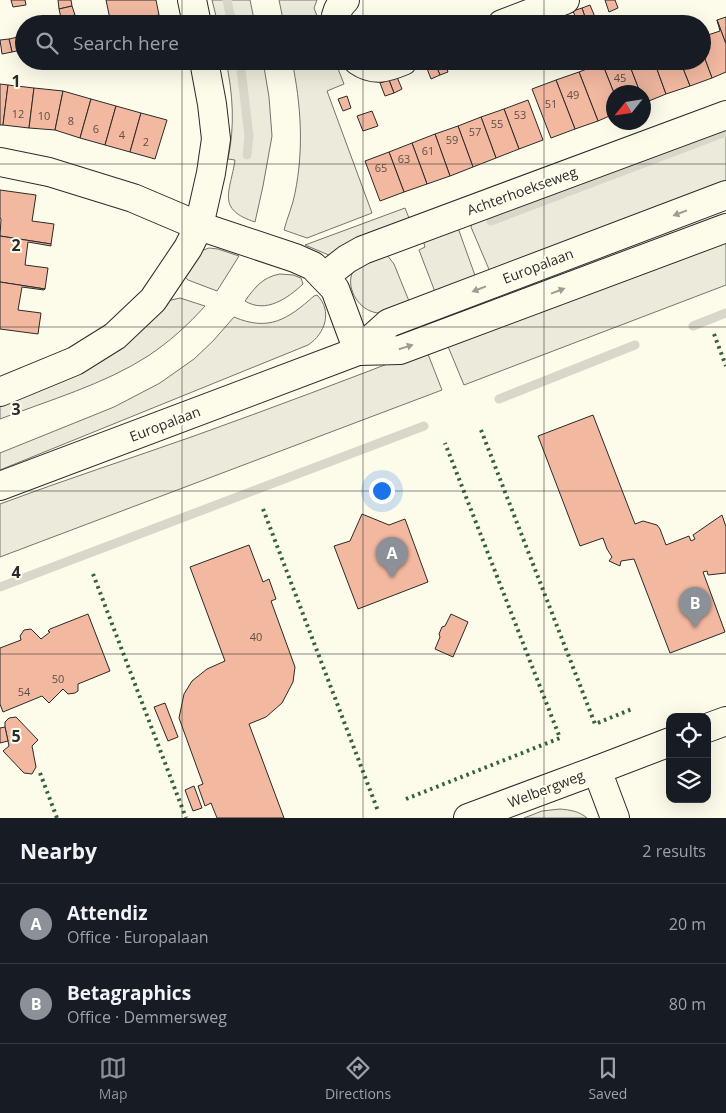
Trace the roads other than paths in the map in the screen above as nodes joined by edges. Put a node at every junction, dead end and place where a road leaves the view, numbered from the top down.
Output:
1 (192, 0) edge
2 (345, 0) edge
3 (564, 0) edge
4 (195, 15) edge
5 (336, 15) edge
6 (525, 15) edge
7 (206, 70) edge
8 (726, 115) edge
9 (0, 162) edge
10 (726, 195) edge
11 (199, 226) junction
12 (726, 228) edge
13 (324, 277) junction
14 (358, 351) junction
15 (0, 392) edge
16 (0, 486) edge
17 (726, 721) edge
18 (711, 727) edge
19 (666, 744) edge
20 (596, 770) junction
21 (468, 818) edge
22 (615, 818) edge

1 - 4 street
2 - 5 street
3 - 6 street
7 - 11 street
8 - 13 street, Achterhoekseweg
9 - 11 street
10 -> 14 street, Europalaan
11 - 13 street
11 - 15 street
14 -> 12 street, Europalaan
13 - 14 street
14 - 16 street, Europalaan
17 - 18 street
19 - 20 street, Welbergweg
20 - 21 street, Welbergweg
20 - 22 street

